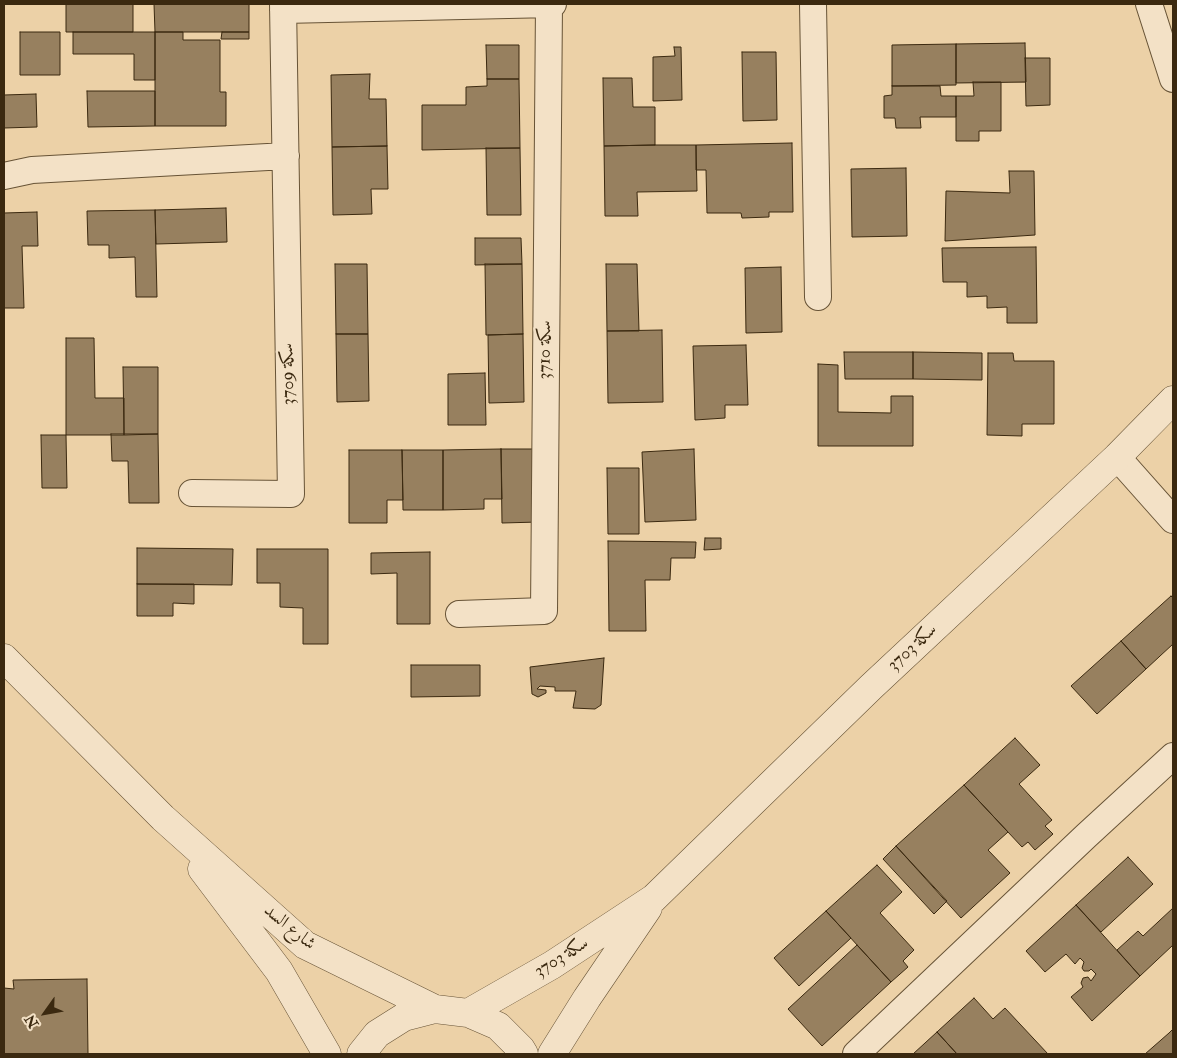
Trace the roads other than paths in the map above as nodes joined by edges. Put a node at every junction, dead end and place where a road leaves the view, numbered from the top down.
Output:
1 (549, 4) edge
2 (553, 4) edge
3 (813, 4) edge
4 (1149, 4) edge
5 (283, 7) edge
6 (1173, 79) edge
7 (286, 156) junction
8 (4, 176) edge
9 (818, 297) dead end
10 (1173, 400) edge
11 (1117, 457) junction
12 (192, 493) dead end
13 (1173, 520) edge
14 (459, 614) dead end
15 (4, 658) edge
16 (1173, 756) edge
17 (163, 818) junction
18 (654, 898) junction
19 (435, 1009) junction
20 (468, 1013) junction
21 (327, 1054) edge
22 (361, 1054) edge
23 (524, 1054) edge
24 (552, 1054) edge
25 (856, 1054) edge

1 - 2 street
1 - 5 street
1 - 14 street, سكة 3710
3 - 9 street
4 - 6 street
5 - 7 street, سكة 3709
7 - 8 street
7 - 12 street, سكة 3709
10 - 11 street, سكة 3703
11 - 13 street
11 - 18 street, سكة 3703
15 - 17 street, شارع السد
16 - 25 street
17 - 19 street, شارع السد
17 - 21 street, شارع السد
18 - 20 street, سكة 3703
18 - 24 street, سكة 3703
19 - 20 street
19 - 22 street
20 - 23 street

